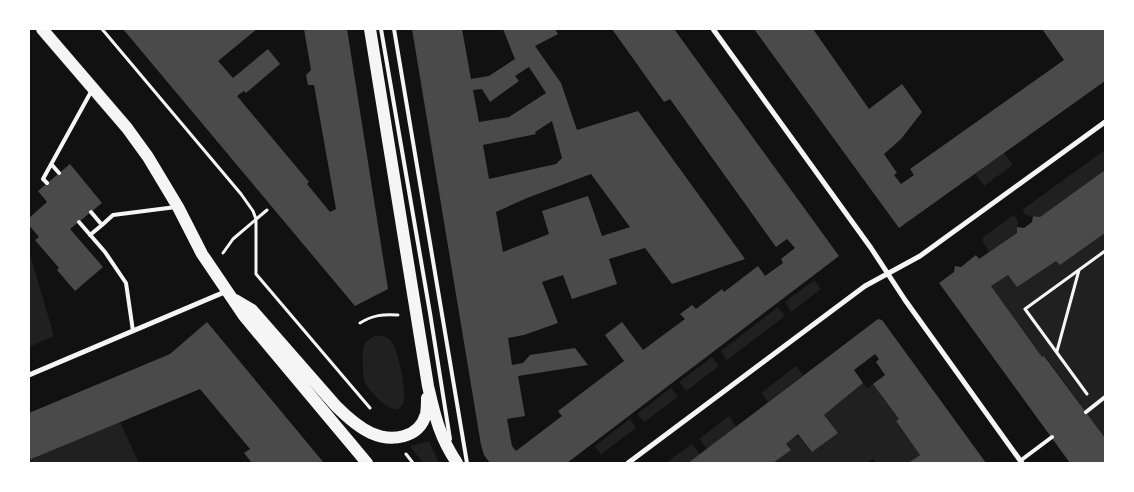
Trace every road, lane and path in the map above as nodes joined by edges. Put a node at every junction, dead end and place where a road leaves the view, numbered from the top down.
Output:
1 (42, 29) edge
2 (102, 29) edge
3 (370, 29) edge
4 (381, 29) edge
5 (394, 29) edge
6 (713, 29) edge
7 (93, 89) junction
8 (1105, 122) edge
9 (52, 165) junction
10 (59, 173) dead end
11 (47, 183) dead end
12 (178, 207) junction
13 (267, 210) dead end
14 (91, 212) dead end
15 (256, 219) junction
16 (79, 222) dead end
17 (102, 225) junction
18 (90, 235) junction
19 (1105, 251) edge
20 (221, 256) dead end
21 (1079, 270) junction
22 (887, 273) junction
23 (231, 296) junction
24 (403, 316) dead end
25 (360, 323) dead end
26 (134, 331) junction
27 (1056, 352) junction
28 (29, 375) edge
29 (428, 386) junction
30 (1105, 397) edge
31 (1094, 405) junction
32 (373, 412) dead end
33 (1086, 412) dead end
34 (1052, 437) dead end
35 (454, 461) edge
36 (1021, 462) edge
37 (367, 463) edge
38 (466, 463) edge
39 (628, 463) edge

1 - 7 main road
2 - 15 path
3 - 29 main road
4 - 35 lane
5 - 38 lane
6 - 22 street
7 - 9 lane
7 - 12 main road
8 - 22 street
9 - 10 lane
9 - 11 lane
12 - 17 lane
12 - 23 main road
13 - 15 path
14 - 17 lane
15 - 20 path
15 - 32 path
16 - 18 lane
17 - 18 lane
18 - 26 lane
19 - 21 path
21 - 27 path
21 - 27 path
22 - 36 street
22 - 39 street
23 - 26 street
23 - 29 main road
23 - 37 main road
24 - 25 path
26 - 28 street
27 - 31 path
29 - 35 main road
30 - 31 lane
31 - 33 lane
34 - 36 lane

